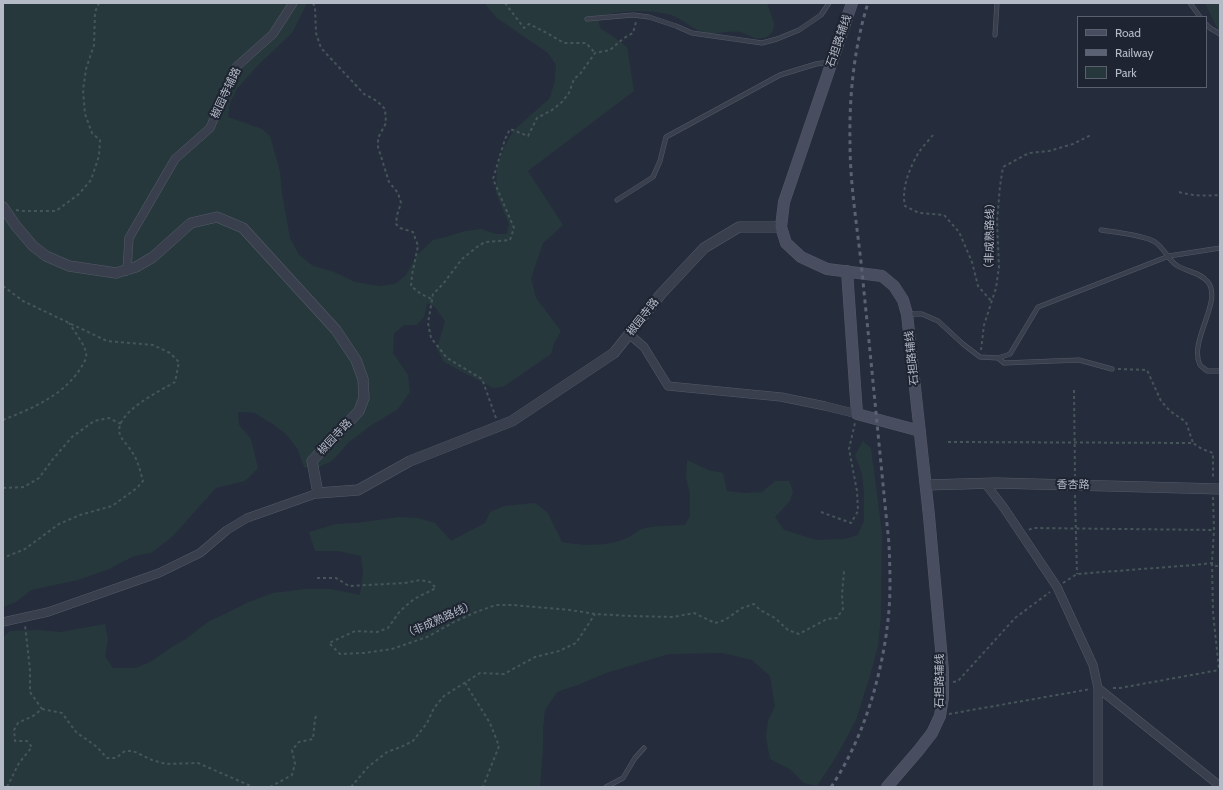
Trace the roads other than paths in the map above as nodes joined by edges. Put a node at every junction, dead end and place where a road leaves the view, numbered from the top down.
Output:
1 (293, 3) edge
2 (829, 3) edge
3 (852, 3) edge
4 (997, 3) edge
5 (1190, 3) edge
6 (1199, 16) edge
7 (587, 19) dead end
8 (1207, 25) edge
9 (1220, 34) edge
10 (995, 35) dead end
11 (832, 62) junction
12 (617, 200) dead end
13 (3, 207) edge
14 (780, 227) junction
15 (1102, 230) dead end
16 (1220, 248) edge
17 (1169, 256) junction
18 (127, 271) junction
19 (847, 271) junction
20 (907, 314) junction
21 (629, 334) junction
22 (998, 358) junction
23 (1112, 369) road end
24 (1220, 371) edge
25 (856, 414) junction
26 (920, 430) junction
27 (985, 483) junction
28 (926, 485) junction
29 (1220, 488) edge
30 (318, 493) junction
31 (3, 622) edge
32 (1098, 688) junction
33 (644, 748) dead end
34 (606, 787) edge
35 (887, 787) edge
36 (1098, 787) edge
37 (1219, 787) edge

1 - 18 street, 椒园寺辅路
2 - 7 lane
3 - 11 main road, 石担路辅线
4 - 10 lane
5 - 6 lane
8 - 9 lane
11 - 12 lane
11 - 14 main road, 石担路辅线
13 - 18 street, 椒园寺路
14 - 19 main road, 石担路辅线
14 - 21 street, 椒园寺路
15 - 17 lane
16 - 17 lane
17 - 22 lane
17 - 24 lane
18 - 30 street, 椒园寺路
19 - 20 main road, 石担路辅线
19 - 25 main road
20 - 22 lane
20 - 26 main road, 石担路辅线
21 - 25 street
21 - 30 street, 椒园寺路
22 - 23 lane
25 - 26 main road
26 - 28 main road, 石担路辅线
27 - 28 street, 香杏路
27 - 29 street, 香杏路
27 - 32 street
28 - 35 main road, 石担路辅线
30 - 31 street
32 - 36 street
32 - 37 street
33 - 34 lane

